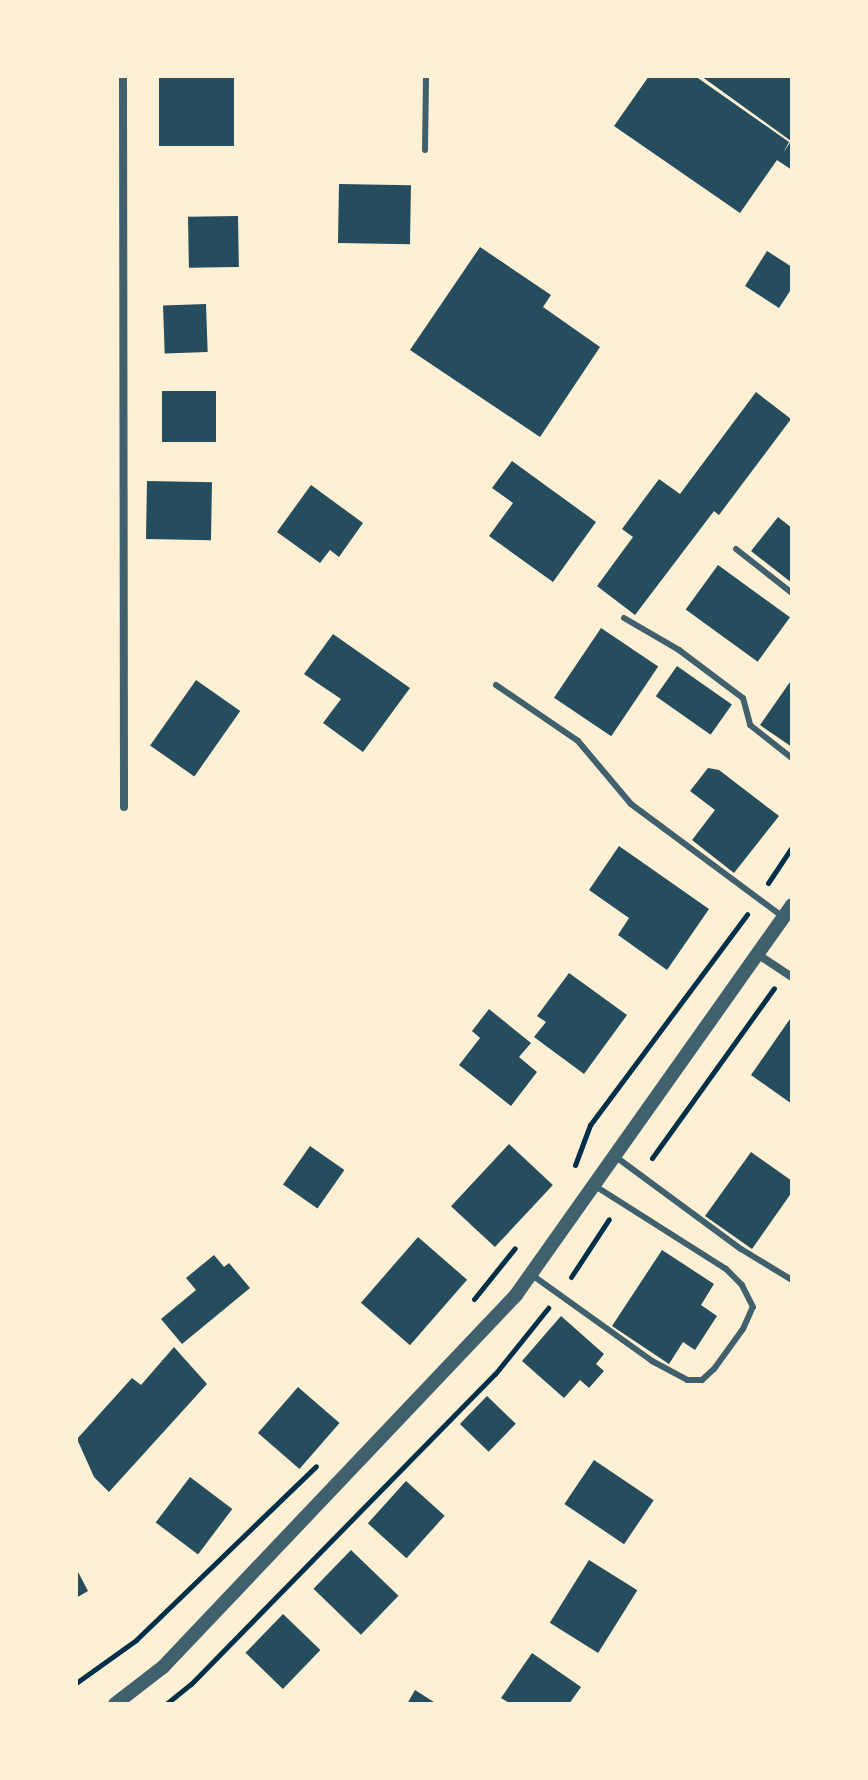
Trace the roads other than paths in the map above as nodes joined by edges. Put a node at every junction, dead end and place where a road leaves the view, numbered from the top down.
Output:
1 (123, 76) edge
2 (426, 76) edge
3 (425, 150) dead end
4 (736, 549) dead end
5 (792, 593) edge
6 (624, 618) dead end
7 (496, 685) dead end
8 (792, 758) edge
9 (124, 807) dead end
10 (788, 911) edge
11 (756, 954) junction
12 (792, 977) edge
13 (613, 1155) junction
14 (592, 1184) junction
15 (532, 1275) junction
16 (792, 1280) edge
17 (115, 1704) edge

1 - 9 street
2 - 3 lane
4 - 5 lane
6 - 8 lane
7 - 10 lane
10 - 11 street
11 - 12 street
11 - 13 street
13 - 14 street
13 - 16 lane
14 - 15 street
14 - 15 lane
15 - 17 street

